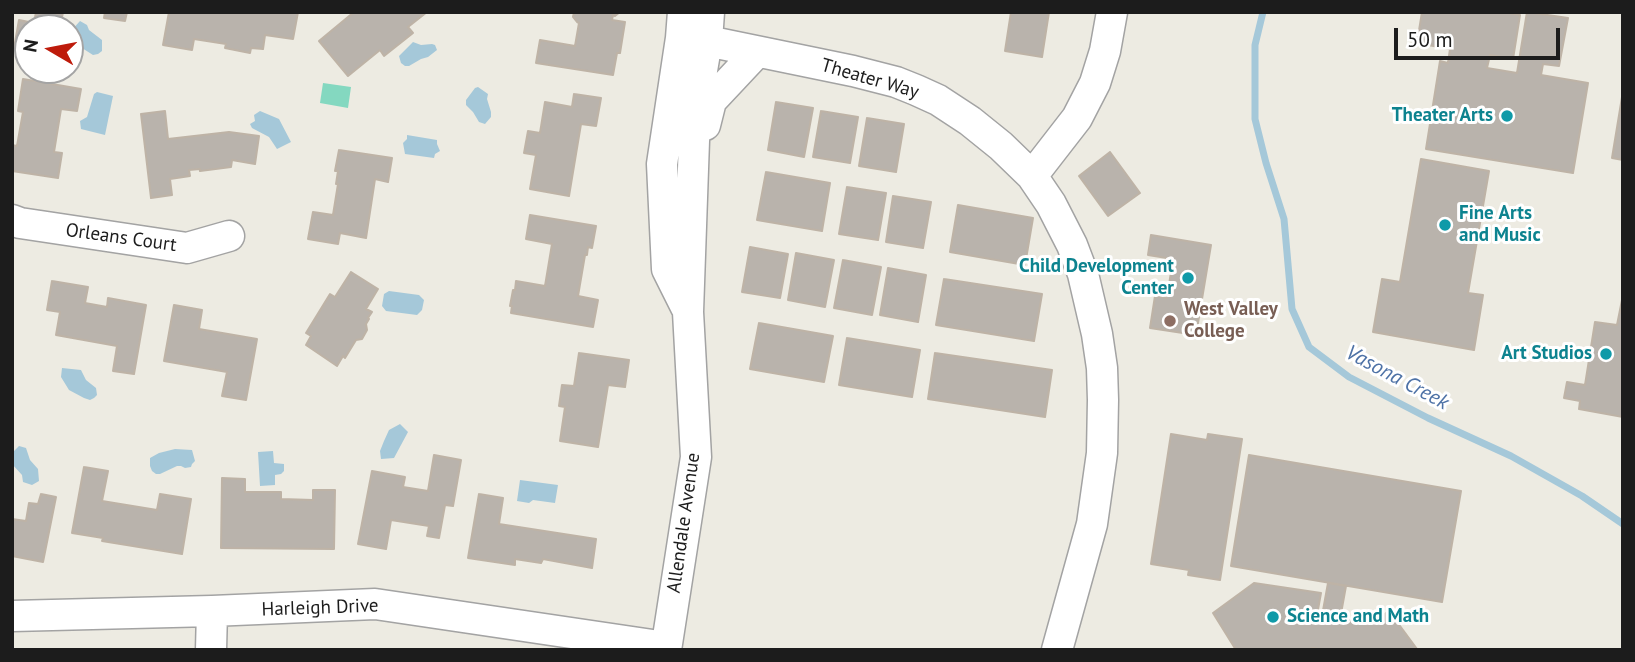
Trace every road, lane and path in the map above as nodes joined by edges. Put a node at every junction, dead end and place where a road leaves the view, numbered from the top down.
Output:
1 (1112, 12) edge
2 (695, 26) edge
3 (757, 51) junction
4 (1032, 176) junction
5 (694, 177) junction
6 (12, 220) edge
7 (229, 236) dead end
8 (688, 312) junction
9 (212, 611) junction
10 (12, 616) edge
11 (666, 649) edge
12 (211, 650) edge
13 (1057, 650) edge

1 - 4 street
2 - 3 street, Theater Way
2 - 5 street, Allendale Avenue
2 - 8 street, Allendale Avenue
3 - 4 street, Theater Way
3 - 5 street
4 - 13 street, Theater Way
5 - 8 street, Allendale Avenue
6 - 7 street, Orleans Court
8 - 11 street, Allendale Avenue
9 - 10 street, Harleigh Drive
9 - 11 street, Harleigh Drive
9 - 12 street

